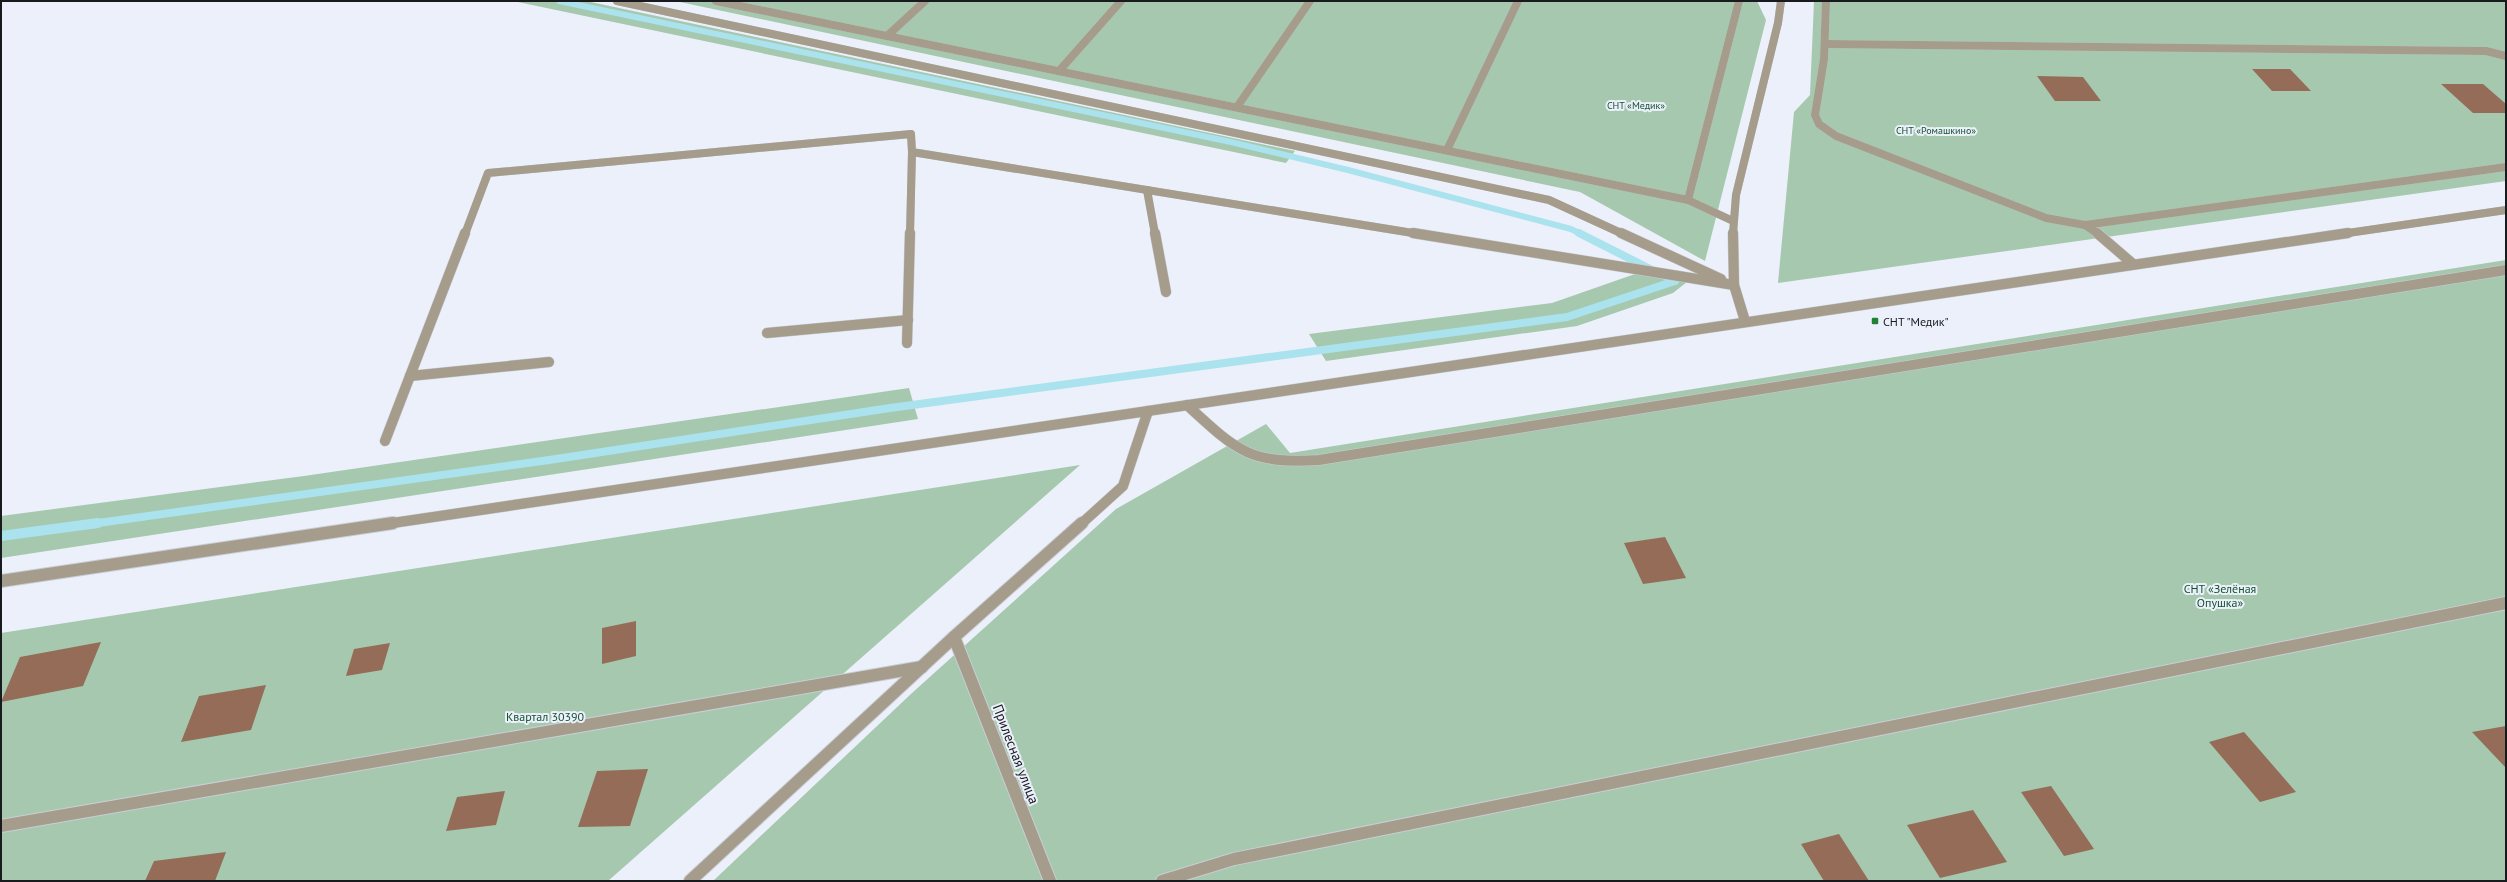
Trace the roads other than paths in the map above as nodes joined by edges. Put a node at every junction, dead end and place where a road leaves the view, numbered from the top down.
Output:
1 (617, 1) edge
2 (716, 1) edge
3 (925, 1) edge
4 (1121, 1) edge
5 (1310, 1) edge
6 (1518, 1) edge
7 (1739, 1) edge
8 (1781, 1) edge
9 (1826, 1) edge
10 (887, 36) junction
11 (1825, 44) junction
12 (2506, 56) edge
13 (1059, 71) junction
14 (1237, 107) junction
15 (1446, 150) junction
16 (912, 152) junction
17 (2506, 167) edge
18 (1146, 190) junction
19 (1688, 200) junction
20 (2506, 210) edge
21 (1733, 221) junction
22 (2085, 225) junction
23 (2133, 264) junction
24 (2506, 270) edge
25 (1734, 285) junction
26 (1166, 292) dead end
27 (908, 320) junction
28 (1745, 321) junction
29 (767, 333) dead end
30 (907, 343) dead end
31 (549, 362) dead end
32 (410, 376) junction
33 (1187, 405) junction
34 (1148, 411) junction
35 (385, 441) dead end
36 (1, 581) edge
37 (2506, 603) edge
38 (954, 637) junction
39 (922, 667) junction
40 (1, 826) edge
41 (690, 881) edge
42 (1050, 881) edge
43 (1162, 881) edge

1 - 25 street
2 - 10 street
3 - 10 street
4 - 13 street
5 - 14 street
6 - 15 street
7 - 19 street
8 - 21 street
9 - 11 street
10 - 13 street
11 - 12 street
11 - 22 street
13 - 14 street
14 - 15 street
15 - 19 street
16 - 18 street
16 - 27 street
16 - 32 street
17 - 22 street
18 - 25 street
18 - 26 street
19 - 21 street
20 - 23 street
21 - 25 street
22 - 23 street
23 - 28 street
24 - 33 street
25 - 28 street
27 - 29 street
27 - 30 street
28 - 33 street
31 - 32 street
32 - 35 street
33 - 34 street
34 - 36 street
34 - 38 street
37 - 43 street
38 - 39 street
38 - 42 street, Прилесная улица
39 - 40 street
39 - 41 street

